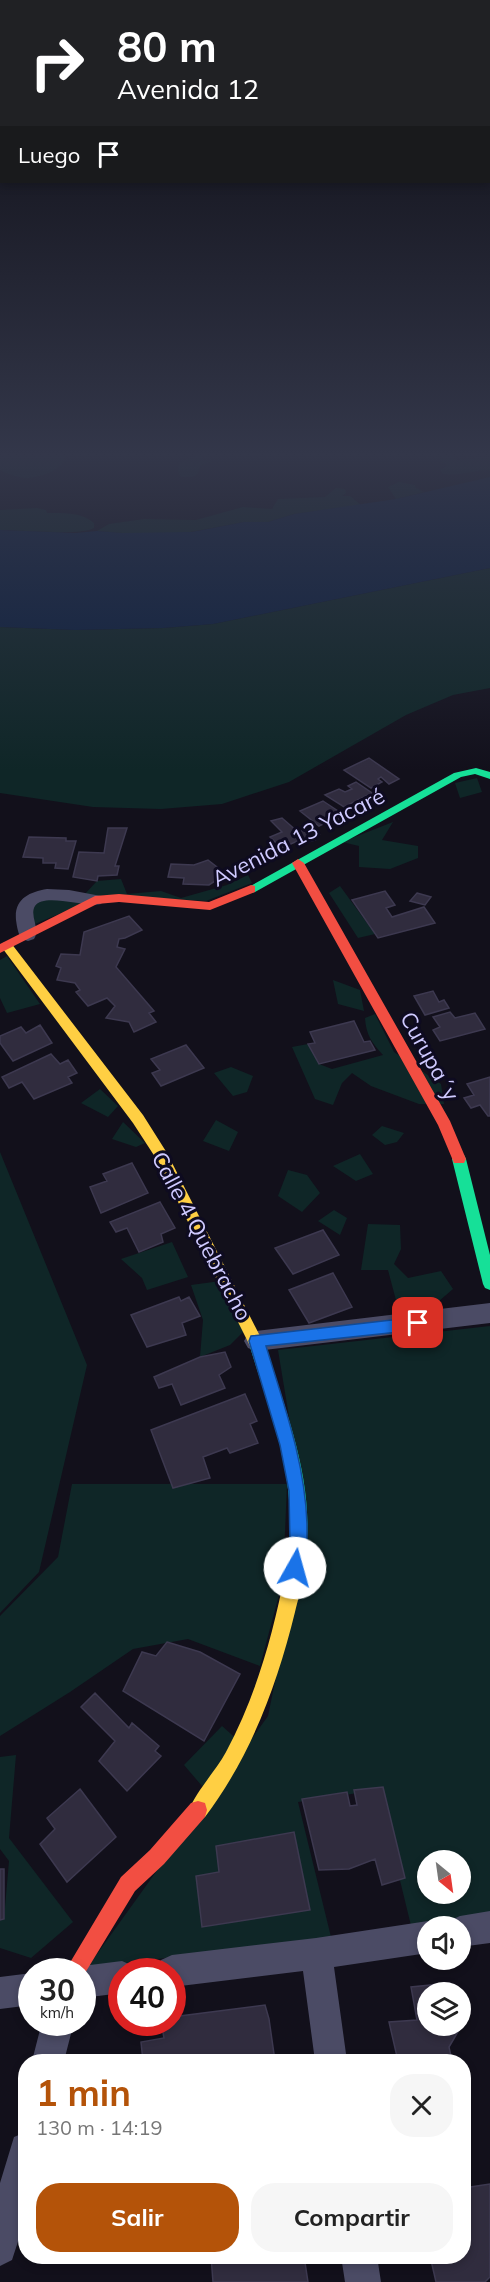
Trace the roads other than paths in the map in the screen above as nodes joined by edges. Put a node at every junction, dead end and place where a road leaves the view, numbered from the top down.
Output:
1 (490, 776) edge
2 (298, 863) junction
3 (95, 900) junction
4 (28, 935) junction
5 (3, 948) edge
6 (490, 1284) edge
7 (490, 1314) edge
8 (256, 1341) junction
9 (490, 1927) edge
10 (471, 1930) edge
11 (417, 1939) edge
12 (316, 1954) junction
13 (82, 1958) edge
14 (186, 1969) edge
15 (18, 1991) edge
16 (0, 1993) edge
17 (54, 2036) edge
18 (50, 2054) edge
19 (330, 2054) edge
20 (18, 2179) edge
21 (0, 2248) edge
22 (360, 2264) edge
23 (363, 2282) edge

1 - 2 street, Avenida 13 Yacaré
2 - 3 street, Avenida 13 Yacaré
2 - 6 street, Curupa´y
3 - 4 street, Avenida 13 Yacaré
3 - 4 street
4 - 5 street, Avenida 13 Yacaré
5 - 8 street, Calle 4 Quebracho
7 - 8 street
8 - 13 street, Calle 4 Quebracho
9 - 10 street
11 - 12 street
12 - 14 street
12 - 19 street
15 - 16 street
17 - 18 street
20 - 21 street
22 - 23 street

